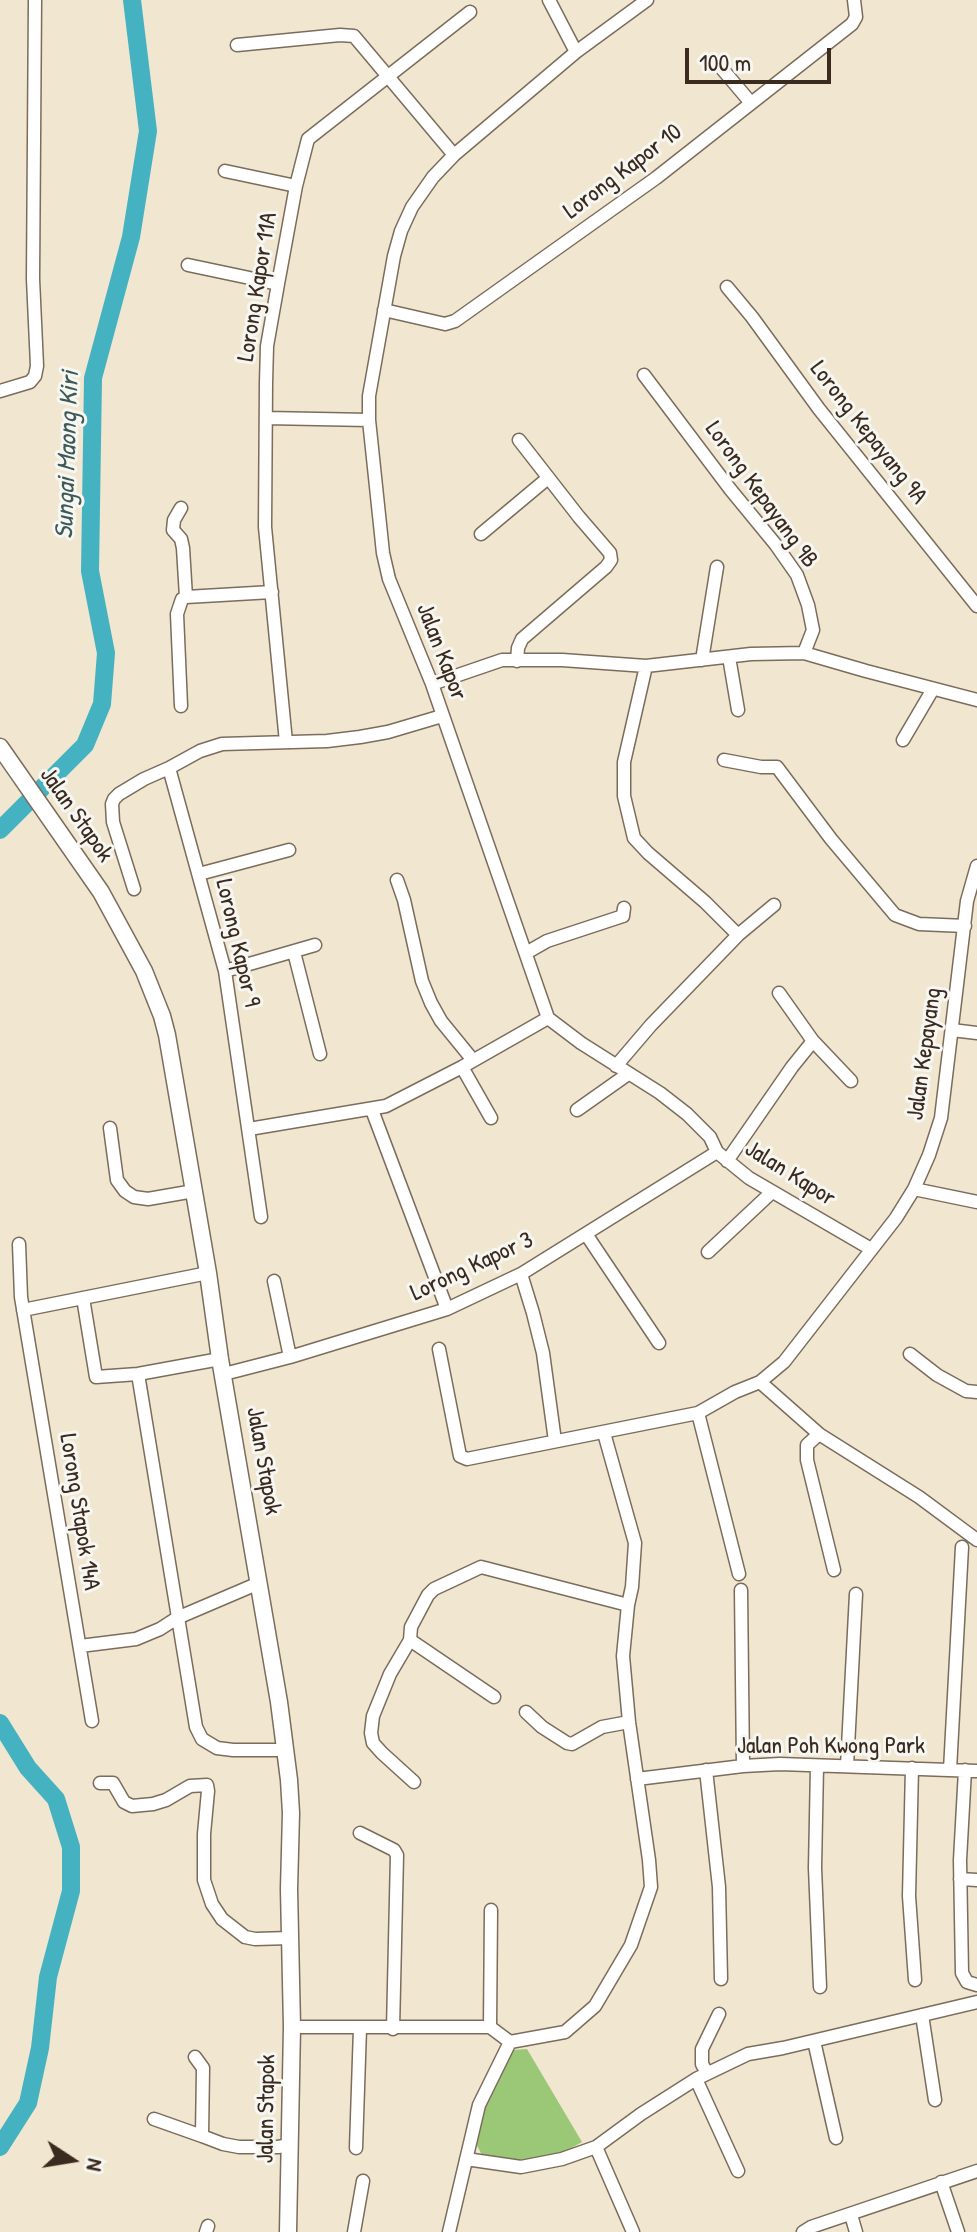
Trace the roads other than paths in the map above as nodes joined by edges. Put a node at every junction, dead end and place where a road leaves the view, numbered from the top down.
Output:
1 (35, 0) edge
2 (549, 0) edge
3 (647, 0) edge
4 (854, 0) edge
5 (470, 12) dead end
6 (237, 45) dead end
7 (576, 52) junction
8 (718, 64) dead end
9 (388, 77) junction
10 (751, 103) junction
11 (454, 155) junction
12 (225, 171) dead end
13 (296, 186) junction
14 (188, 265) dead end
15 (278, 284) junction
16 (727, 287) dead end
17 (384, 310) junction
18 (644, 375) dead end
19 (0, 391) edge
20 (266, 418) junction
21 (369, 420) junction
22 (519, 440) dead end
23 (548, 478) junction
24 (181, 508) dead end
25 (481, 534) dead end
26 (717, 567) dead end
27 (272, 592) junction
28 (186, 597) junction
29 (977, 606) edge
30 (804, 653) junction
31 (729, 657) junction
32 (702, 660) junction
33 (517, 661) junction
34 (646, 666) junction
35 (432, 684) junction
36 (933, 689) junction
37 (977, 700) edge
38 (181, 706) dead end
39 (738, 710) dead end
40 (442, 716) junction
41 (903, 740) dead end
42 (286, 742) junction
43 (3, 752) edge
44 (724, 760) dead end
45 (169, 768) junction
46 (289, 850) dead end
47 (977, 866) edge
48 (199, 874) junction
49 (397, 880) dead end
50 (134, 889) dead end
51 (774, 905) dead end
52 (624, 908) dead end
53 (965, 926) junction
54 (738, 935) junction
55 (315, 945) dead end
56 (294, 952) junction
57 (526, 953) junction
58 (225, 971) junction
59 (779, 993) dead end
60 (548, 1018) junction
61 (952, 1030) junction
62 (977, 1033) edge
63 (813, 1041) junction
64 (320, 1054) dead end
65 (467, 1063) junction
66 (616, 1066) junction
67 (628, 1074) junction
68 (851, 1081) dead end
69 (372, 1110) junction
70 (577, 1110) dead end
71 (491, 1118) dead end
72 (110, 1128) dead end
73 (249, 1129) junction
74 (722, 1157) junction
75 (914, 1189) junction
76 (194, 1191) junction
77 (772, 1192) junction
78 (977, 1202) edge
79 (261, 1217) dead end
80 (586, 1234) junction
81 (19, 1244) dead end
82 (871, 1249) junction
83 (708, 1252) dead end
84 (208, 1273) junction
85 (521, 1274) junction
86 (274, 1281) dead end
87 (83, 1298) junction
88 (447, 1309) junction
89 (23, 1310) junction
90 (659, 1343) dead end
91 (439, 1349) dead end
92 (910, 1354) dead end
93 (290, 1357) junction
94 (222, 1367) junction
95 (138, 1374) junction
96 (760, 1382) junction
97 (977, 1392) edge
98 (698, 1413) junction
99 (604, 1433) junction
100 (819, 1434) junction
101 (555, 1441) junction
102 (977, 1540) edge
103 (962, 1547) dead end
104 (834, 1570) dead end
105 (739, 1574) dead end
106 (259, 1583) junction
107 (741, 1590) dead end
108 (856, 1594) dead end
109 (628, 1605) junction
110 (177, 1618) junction
111 (410, 1640) junction
112 (80, 1646) junction
113 (494, 1697) dead end
114 (526, 1712) dead end
115 (92, 1721) dead end
116 (629, 1722) junction
117 (284, 1750) junction
118 (743, 1766) junction
119 (817, 1766) junction
120 (847, 1766) junction
121 (912, 1768) junction
122 (706, 1770) junction
123 (950, 1770) junction
124 (971, 1771) edge
125 (637, 1779) junction
126 (414, 1782) dead end
127 (100, 1783) dead end
128 (360, 1833) dead end
129 (960, 1879) junction
130 (977, 1880) edge
131 (491, 1910) dead end
132 (290, 1938) junction
133 (721, 1979) dead end
134 (915, 1980) dead end
135 (977, 1985) edge
136 (820, 1987) dead end
137 (977, 2002) edge
138 (719, 2014) dead end
139 (922, 2015) junction
140 (292, 2027) junction
141 (490, 2027) junction
142 (360, 2028) junction
143 (393, 2029) junction
144 (814, 2041) junction
145 (510, 2042) junction
146 (195, 2057) dead end
147 (701, 2076) junction
148 (935, 2100) dead end
149 (154, 2119) dead end
150 (202, 2136) junction
151 (836, 2138) dead end
152 (290, 2145) junction
153 (596, 2147) junction
154 (356, 2148) dead end
155 (466, 2159) junction
156 (738, 2171) dead end
157 (977, 2171) edge
158 (363, 2181) dead end
159 (941, 2182) junction
160 (851, 2215) junction
161 (288, 2232) edge
162 (354, 2232) edge
163 (449, 2232) edge
164 (633, 2232) edge
165 (803, 2232) edge
166 (856, 2232) edge
167 (958, 2232) edge

1 - 19 street
2 - 7 street
3 - 7 street, Jalan Kapor
4 - 10 street, Lorong Kapor 10
5 - 9 street, Lorong Kapor 11A
6 - 9 street
7 - 11 street, Jalan Kapor
8 - 10 street
9 - 11 street
9 - 13 street, Lorong Kapor 11A
10 - 17 street, Lorong Kapor 10
11 - 17 street, Jalan Kapor
12 - 13 street
13 - 15 street, Lorong Kapor 11A
14 - 15 street
15 - 20 street, Lorong Kapor 11A
16 - 29 street, Lorong Kepayang 9A
17 - 21 street, Jalan Kapor
18 - 30 street, Lorong Kepayang 9B
20 - 21 street
20 - 27 street, Lorong Kapor 11A
21 - 35 street, Jalan Kapor
22 - 23 street
23 - 25 street
23 - 33 street
24 - 28 street
26 - 32 street
27 - 28 street
27 - 42 street, Lorong Kapor 11A
28 - 38 street
30 - 31 street
30 - 36 street
31 - 32 street
31 - 39 street
32 - 34 street
33 - 34 street
33 - 35 street
34 - 54 street
35 - 40 street, Jalan Kapor
36 - 37 street
36 - 41 street
40 - 42 street
40 - 57 street, Jalan Kapor
42 - 45 street
43 - 76 main road, Jalan Stapok
44 - 53 street
45 - 48 street, Lorong Kapor 9
45 - 50 street
46 - 48 street
47 - 53 street, Jalan Kepayang
48 - 58 street, Lorong Kapor 9
49 - 65 street
51 - 54 street
52 - 57 street
53 - 61 street, Jalan Kepayang
54 - 66 street
55 - 56 street
56 - 58 street
56 - 64 street
57 - 60 street, Jalan Kapor
58 - 73 street, Lorong Kapor 9
59 - 63 street
60 - 65 street
60 - 66 street, Jalan Kapor
61 - 62 street
61 - 75 street, Jalan Kepayang
63 - 68 street
63 - 74 street
65 - 69 street
65 - 71 street
66 - 67 street, Jalan Kapor
67 - 70 street
67 - 74 street, Jalan Kapor
69 - 73 street
69 - 88 street
72 - 76 street
73 - 79 street, Lorong Kapor 9
74 - 77 street, Jalan Kapor
74 - 80 street, Lorong Kapor 3
75 - 78 street
75 - 82 street, Jalan Kepayang
76 - 84 main road, Jalan Stapok
77 - 82 street, Jalan Kapor
77 - 83 street
80 - 85 street, Lorong Kapor 3
80 - 90 street
81 - 89 street, Lorong Stapok 14A
82 - 96 street, Jalan Kepayang
84 - 87 street
84 - 94 main road, Jalan Stapok
85 - 88 street, Lorong Kapor 3
85 - 101 street
86 - 93 street
87 - 89 street
87 - 95 street, Lorong Kapor 3
88 - 93 street, Lorong Kapor 3
89 - 112 street, Lorong Stapok 14A
91 - 101 street, Jalan Kepayang
92 - 97 street
93 - 94 street, Lorong Kapor 3
94 - 95 street, Lorong Kapor 3
94 - 106 main road, Jalan Stapok
95 - 110 street
96 - 98 street, Jalan Kepayang
96 - 100 street
98 - 99 street, Jalan Kepayang
98 - 105 street
99 - 101 street, Jalan Kepayang
99 - 109 street
100 - 102 street
100 - 104 street
103 - 123 street
106 - 110 street
106 - 117 main road, Jalan Stapok
107 - 118 street
108 - 120 street
109 - 111 street
109 - 116 street
110 - 112 street
110 - 117 street
111 - 113 street
111 - 126 street
112 - 115 street, Lorong Stapok 14A
114 - 116 street
116 - 125 street
117 - 132 main road, Jalan Stapok
118 - 119 street, Jalan Poh Kwong Park
118 - 122 street, Jalan Poh Kwong Park
119 - 120 street, Jalan Poh Kwong Park
119 - 136 street
120 - 121 street, Jalan Poh Kwong Park
121 - 123 street, Jalan Poh Kwong Park
121 - 134 street
122 - 125 street, Jalan Poh Kwong Park
122 - 133 street
123 - 124 street, Jalan Poh Kwong Park
124 - 129 street
125 - 145 street
127 - 132 street
128 - 143 street
129 - 130 street
129 - 135 street
131 - 141 street
132 - 140 main road, Jalan Stapok
137 - 139 street
138 - 147 street
139 - 144 street
139 - 148 street
140 - 142 street
140 - 152 main road, Jalan Stapok
141 - 143 street
141 - 145 street
142 - 143 street
142 - 154 street
144 - 147 street
144 - 151 street
145 - 155 street
146 - 150 street
147 - 153 street
147 - 156 street
149 - 150 street
150 - 152 street
152 - 161 main road, Jalan Stapok
153 - 155 street
153 - 164 street
155 - 163 street
157 - 159 street
158 - 162 street
159 - 160 street
159 - 167 street
160 - 165 street
160 - 166 street

